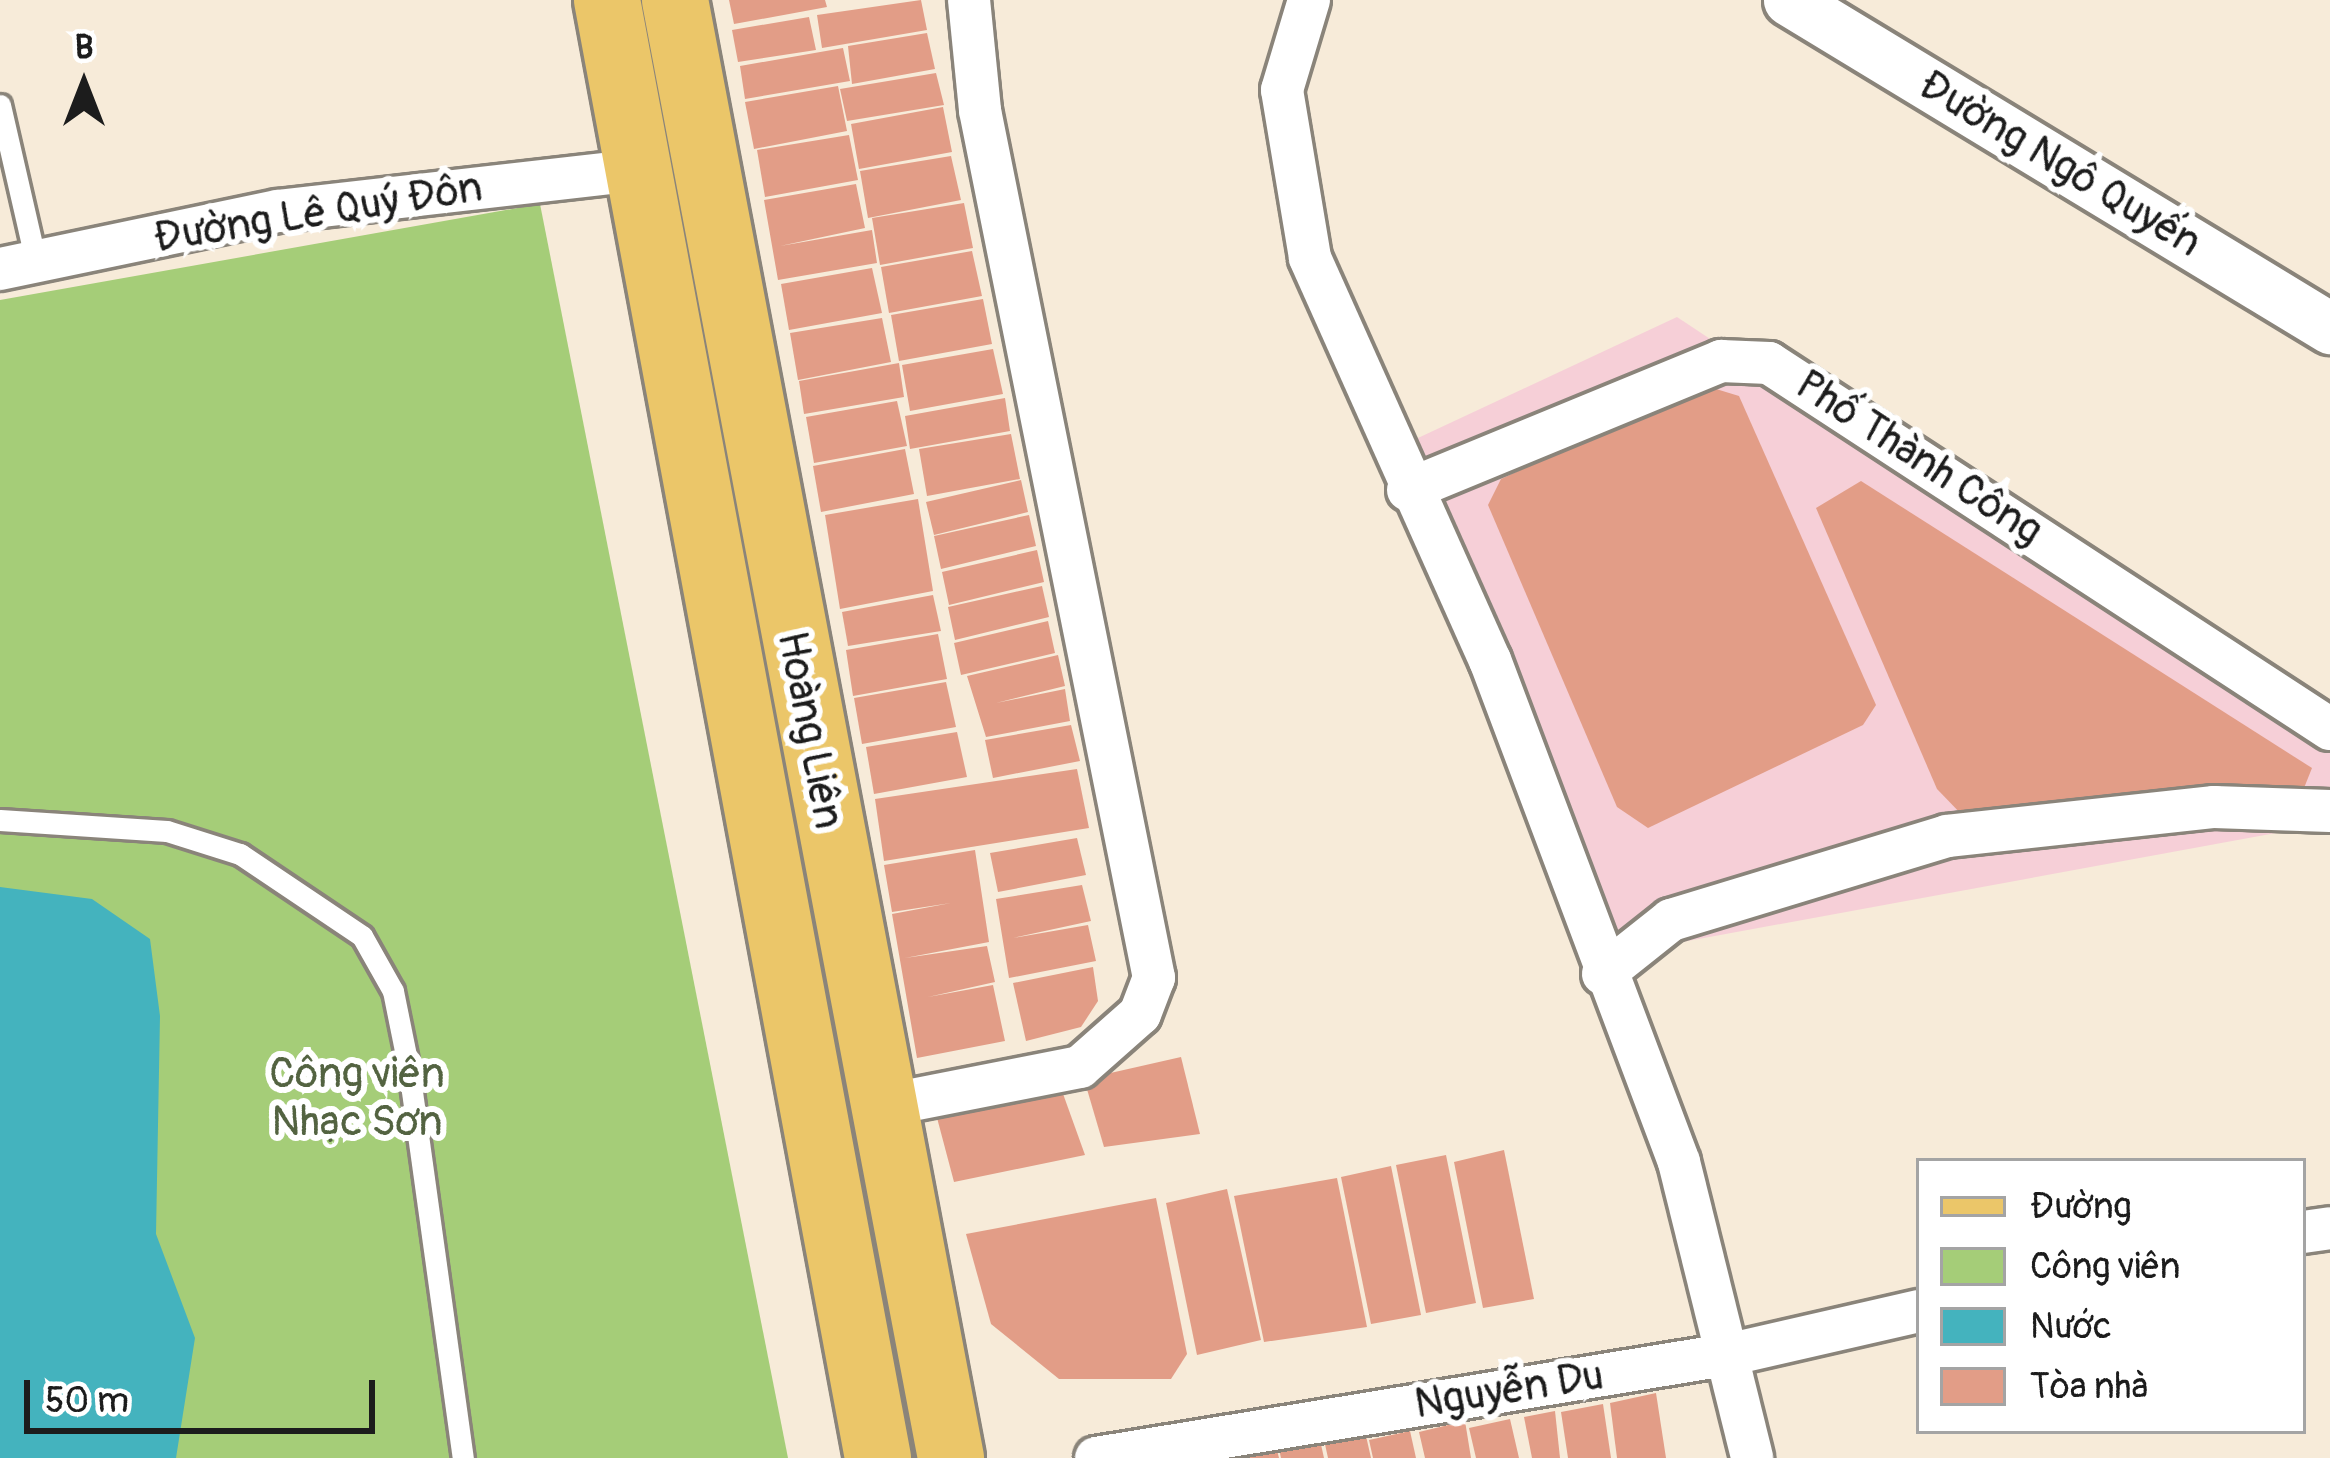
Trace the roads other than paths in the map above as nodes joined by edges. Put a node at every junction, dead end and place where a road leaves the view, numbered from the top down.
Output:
1 (607, 0) edge
2 (675, 0) edge
3 (969, 0) edge
4 (1309, 0) edge
5 (1790, 0) edge
6 (0, 105) edge
7 (637, 170) junction
8 (706, 178) junction
9 (18, 265) edge
10 (2330, 328) edge
11 (1408, 490) junction
12 (2330, 729) edge
13 (2330, 811) edge
14 (0, 820) edge
15 (1603, 974) junction
16 (881, 1106) junction
17 (1916, 1313) edge
18 (1731, 1354) junction
19 (464, 1458) edge
20 (878, 1458) edge
21 (950, 1458) edge
22 (1096, 1458) edge
23 (1752, 1458) edge

1 - 7 main road, Hoàng Liên
2 - 8 main road, Hoàng Liên
3 - 16 street
4 - 11 street
5 - 10 street, Đường Ngô Quyến
6 - 9 lane
7 - 8 main road
7 - 9 street, Đường Lê Quý Đôn
7 - 20 main road, Hoàng Liên
8 - 16 main road, Hoàng Liên
11 - 12 street, Phố Thành Công
11 - 15 street
13 - 15 street
14 - 19 lane
15 - 18 street
16 - 21 main road, Hoàng Liên
17 - 18 street, Nguyễn Du
18 - 22 street, Nguyễn Du
18 - 23 street

